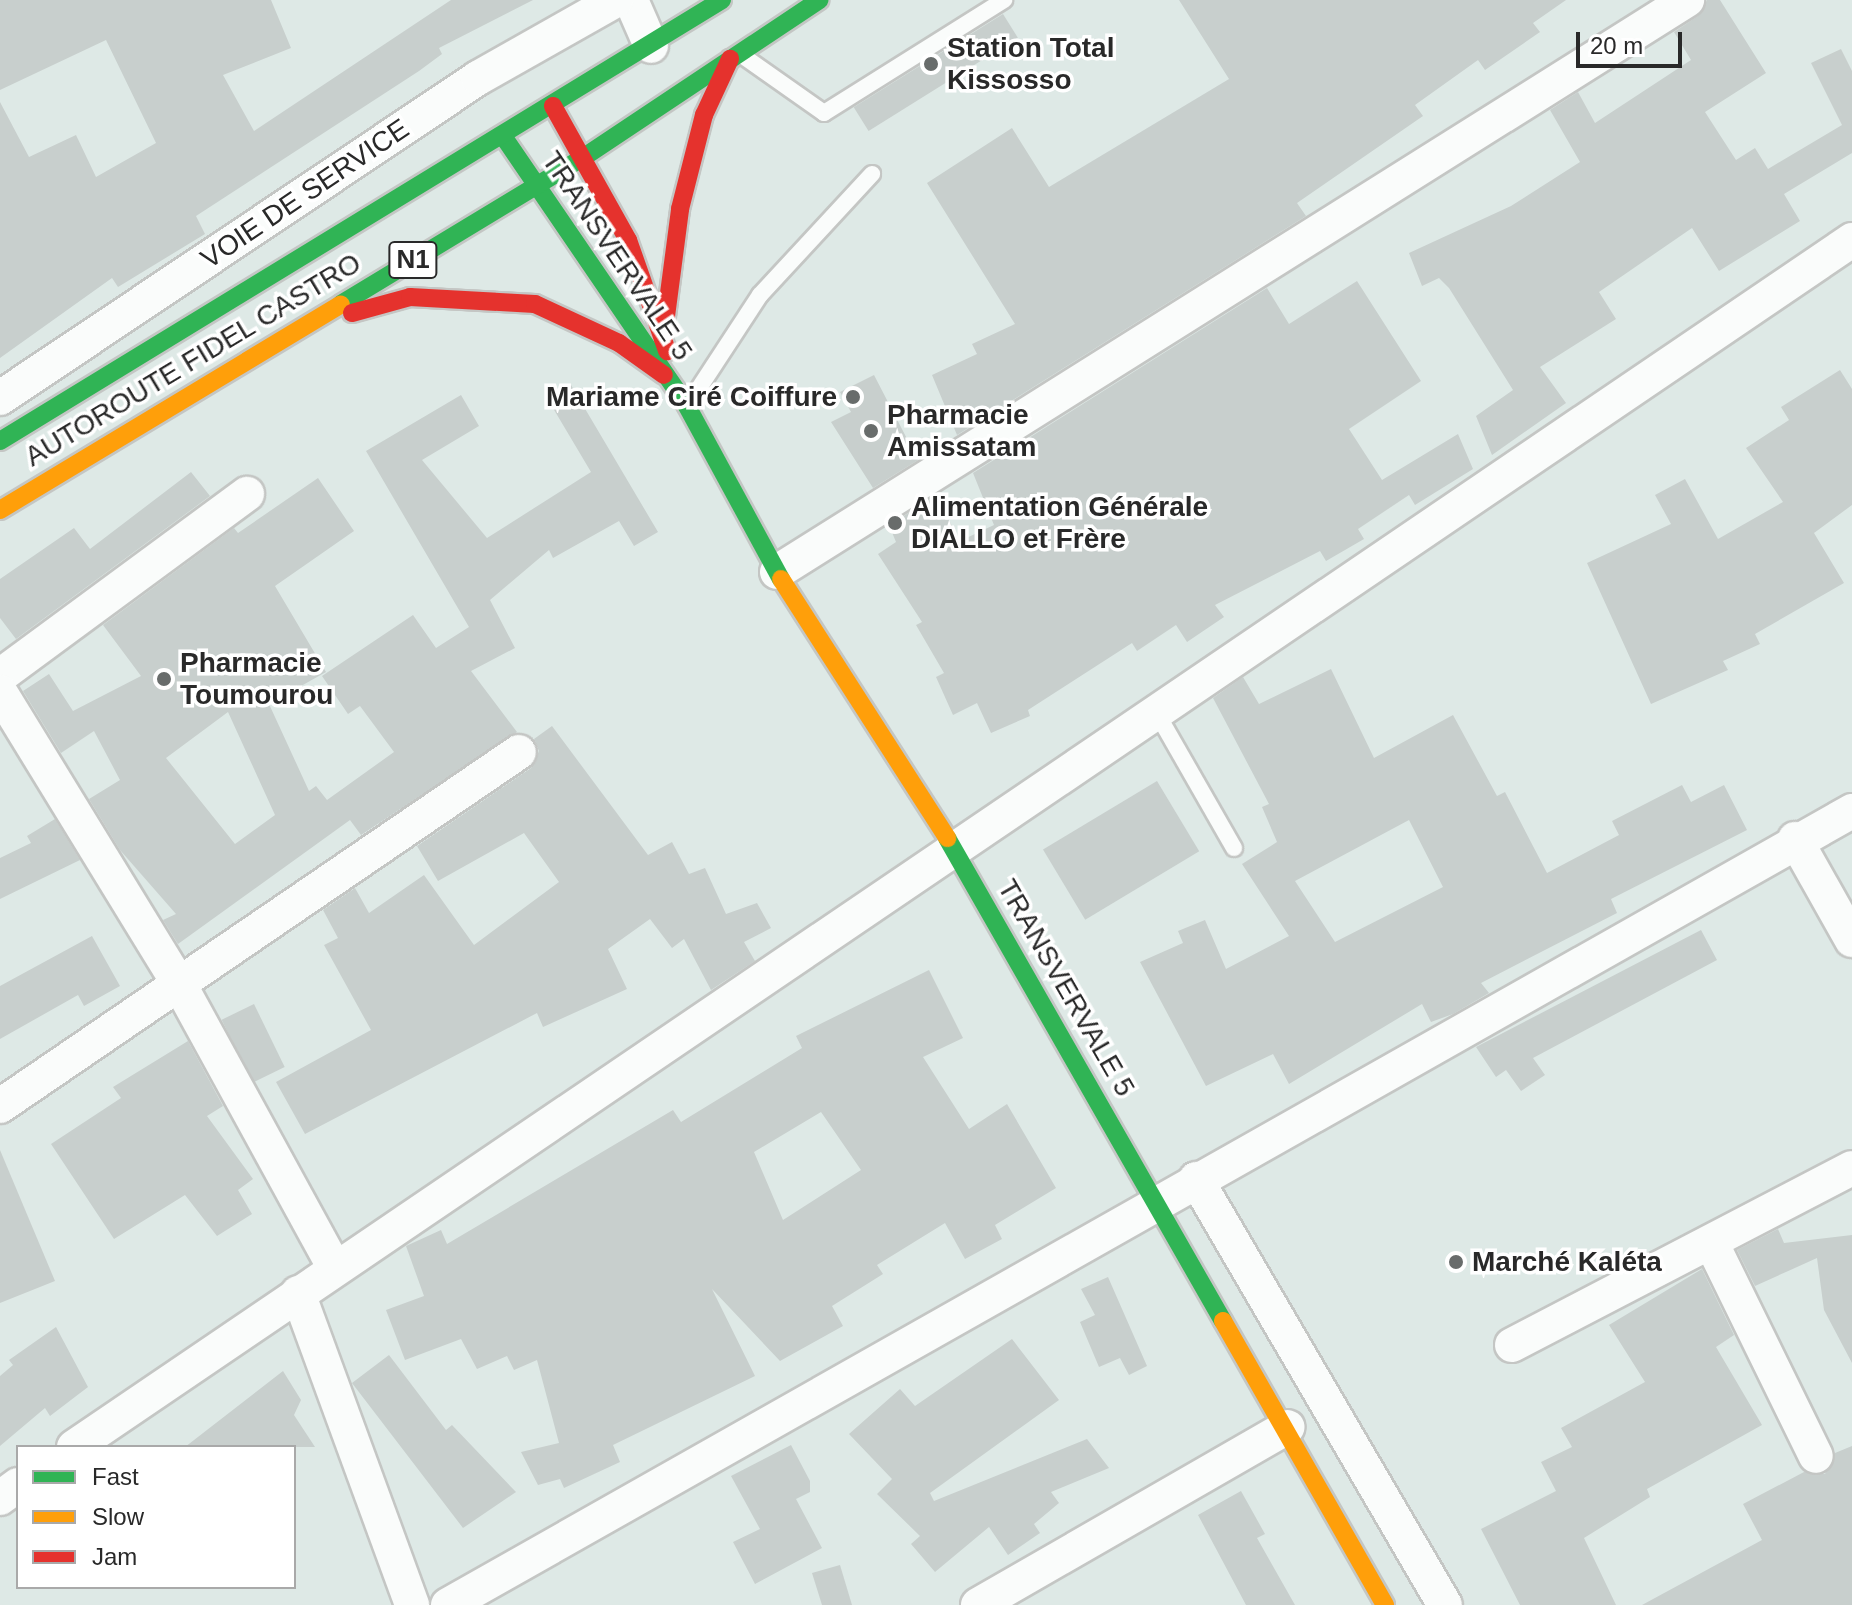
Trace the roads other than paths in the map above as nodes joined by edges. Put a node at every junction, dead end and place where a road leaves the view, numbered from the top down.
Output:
1 (616, 0) edge
2 (631, 0) edge
3 (722, 0) edge
4 (819, 0) edge
5 (1004, 0) edge
6 (1687, 0) edge
7 (651, 46) junction
8 (734, 55) junction
9 (553, 106) junction
10 (503, 136) junction
11 (584, 157) junction
12 (872, 174) dead end
13 (533, 187) junction
14 (1852, 240) edge
15 (300, 328) junction
16 (663, 339) junction
17 (664, 375) junction
18 (0, 398) edge
19 (687, 406) junction
20 (0, 441) edge
21 (247, 494) dead end
22 (0, 510) edge
23 (777, 572) junction
24 (0, 676) edge
25 (0, 692) edge
26 (1155, 710) junction
27 (519, 752) dead end
28 (1852, 811) edge
29 (1795, 839) junction
30 (952, 846) junction
31 (1234, 848) dead end
32 (1852, 940) edge
33 (182, 989) junction
34 (0, 1106) edge
35 (1852, 1168) edge
36 (1196, 1179) junction
37 (1157, 1203) junction
38 (1711, 1242) junction
39 (335, 1268) junction
40 (298, 1293) junction
41 (1512, 1345) dead end
42 (1288, 1427) junction
43 (77, 1445) edge
44 (1816, 1456) dead end
45 (412, 1605) edge
46 (448, 1605) edge
47 (978, 1605) edge
48 (1385, 1605) edge
49 (1445, 1605) edge

1 - 18 street, VOIE DE SERVICE
2 - 7 street
3 - 7 main road, AUTOROUTE FIDEL CASTRO / N1
4 - 8 main road, AUTOROUTE FIDEL CASTRO / N1
5 - 8 lane
6 - 23 street
7 - 9 main road, AUTOROUTE FIDEL CASTRO / N1
8 - 11 main road, AUTOROUTE FIDEL CASTRO / N1
8 - 16 main road
9 - 10 main road, AUTOROUTE FIDEL CASTRO / N1
9 - 11 main road, TRANSVERVALE 5
10 - 13 main road, TRANSVERVALE 5
10 - 20 main road, AUTOROUTE FIDEL CASTRO / N1
11 - 13 main road, AUTOROUTE FIDEL CASTRO / N1
11 - 16 main road, TRANSVERVALE 5
12 - 19 lane
13 - 15 main road, AUTOROUTE FIDEL CASTRO / N1
13 - 17 main road, TRANSVERVALE 5
14 - 26 street
15 - 17 main road
15 - 22 main road, AUTOROUTE FIDEL CASTRO / N1
16 - 19 main road, TRANSVERVALE 5
17 - 19 main road, TRANSVERVALE 5
19 - 23 main road, TRANSVERVALE 5
21 - 24 street
23 - 30 main road, TRANSVERVALE 5
25 - 33 street
26 - 30 street
26 - 31 lane
27 - 33 street
28 - 29 street
29 - 32 street
29 - 36 street
30 - 37 main road, TRANSVERVALE 5
30 - 39 street
33 - 34 street
33 - 39 street
35 - 38 street
36 - 37 street
36 - 49 street
37 - 42 main road, TRANSVERVALE 5
37 - 46 street
38 - 41 street
38 - 44 street
39 - 40 street
40 - 43 street
40 - 45 street
42 - 47 street
42 - 48 main road, TRANSVERVALE 5

